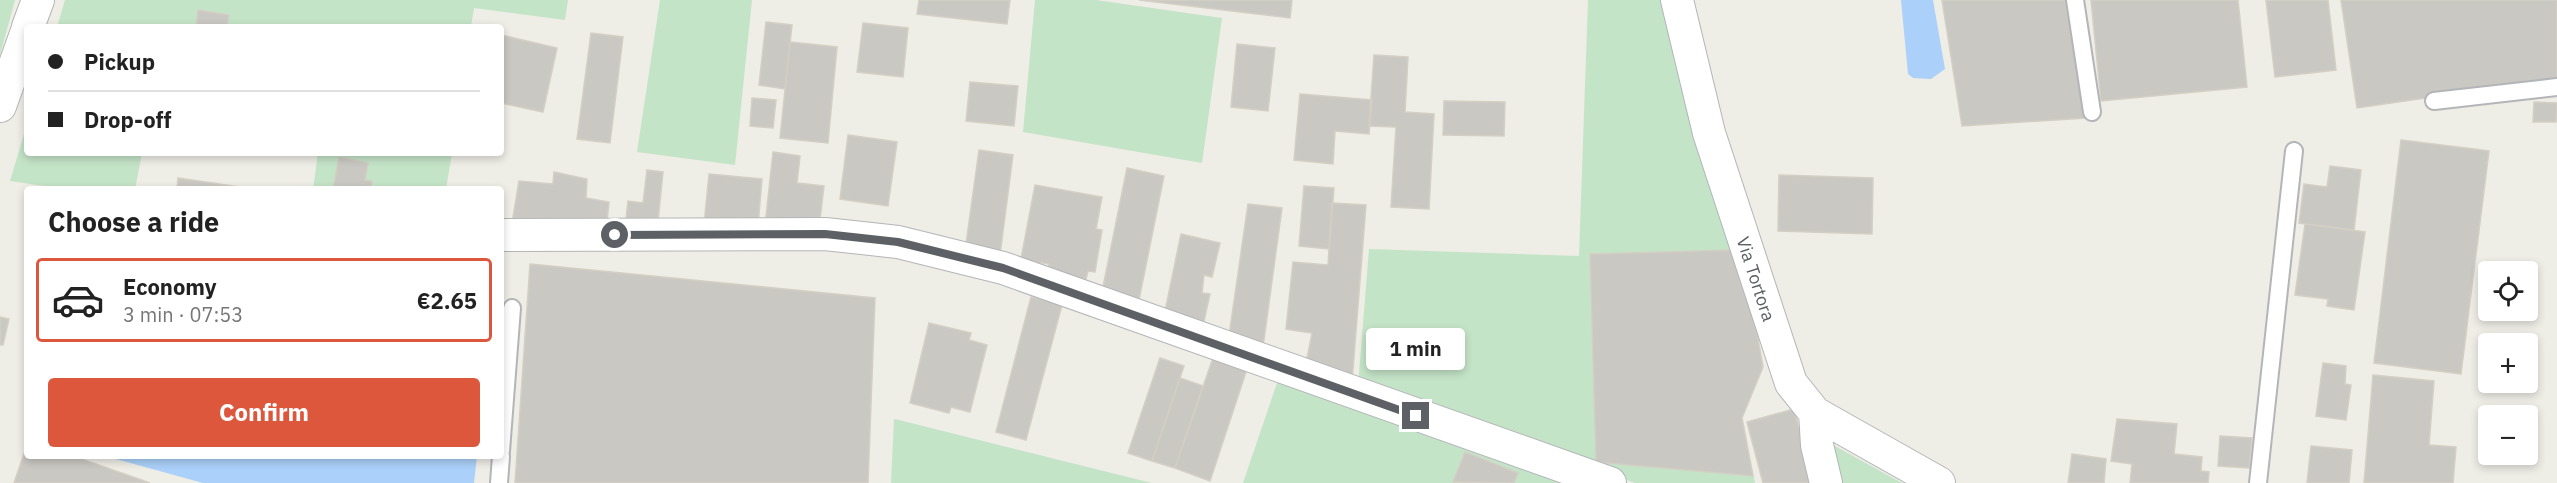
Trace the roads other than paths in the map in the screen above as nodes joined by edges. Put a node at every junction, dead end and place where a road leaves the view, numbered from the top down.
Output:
1 (38, 0) edge
2 (1677, 0) edge
3 (2076, 0) edge
4 (30, 24) edge
5 (24, 40) edge
6 (2557, 87) edge
7 (2434, 101) dead end
8 (0, 106) edge
9 (2092, 112) dead end
10 (2294, 152) dead end
11 (504, 235) edge
12 (512, 308) dead end
13 (504, 412) edge
14 (1815, 413) junction
15 (501, 459) edge
16 (499, 483) edge
17 (1610, 483) edge
18 (1826, 483) edge
19 (1939, 483) edge
20 (2258, 483) edge

1 - 4 street
2 - 14 street, Via Tortora
3 - 9 lane
5 - 8 street
6 - 7 lane
10 - 20 lane
11 - 17 street
12 - 13 lane
14 - 18 street
14 - 19 street, Via Tortora
15 - 16 lane

